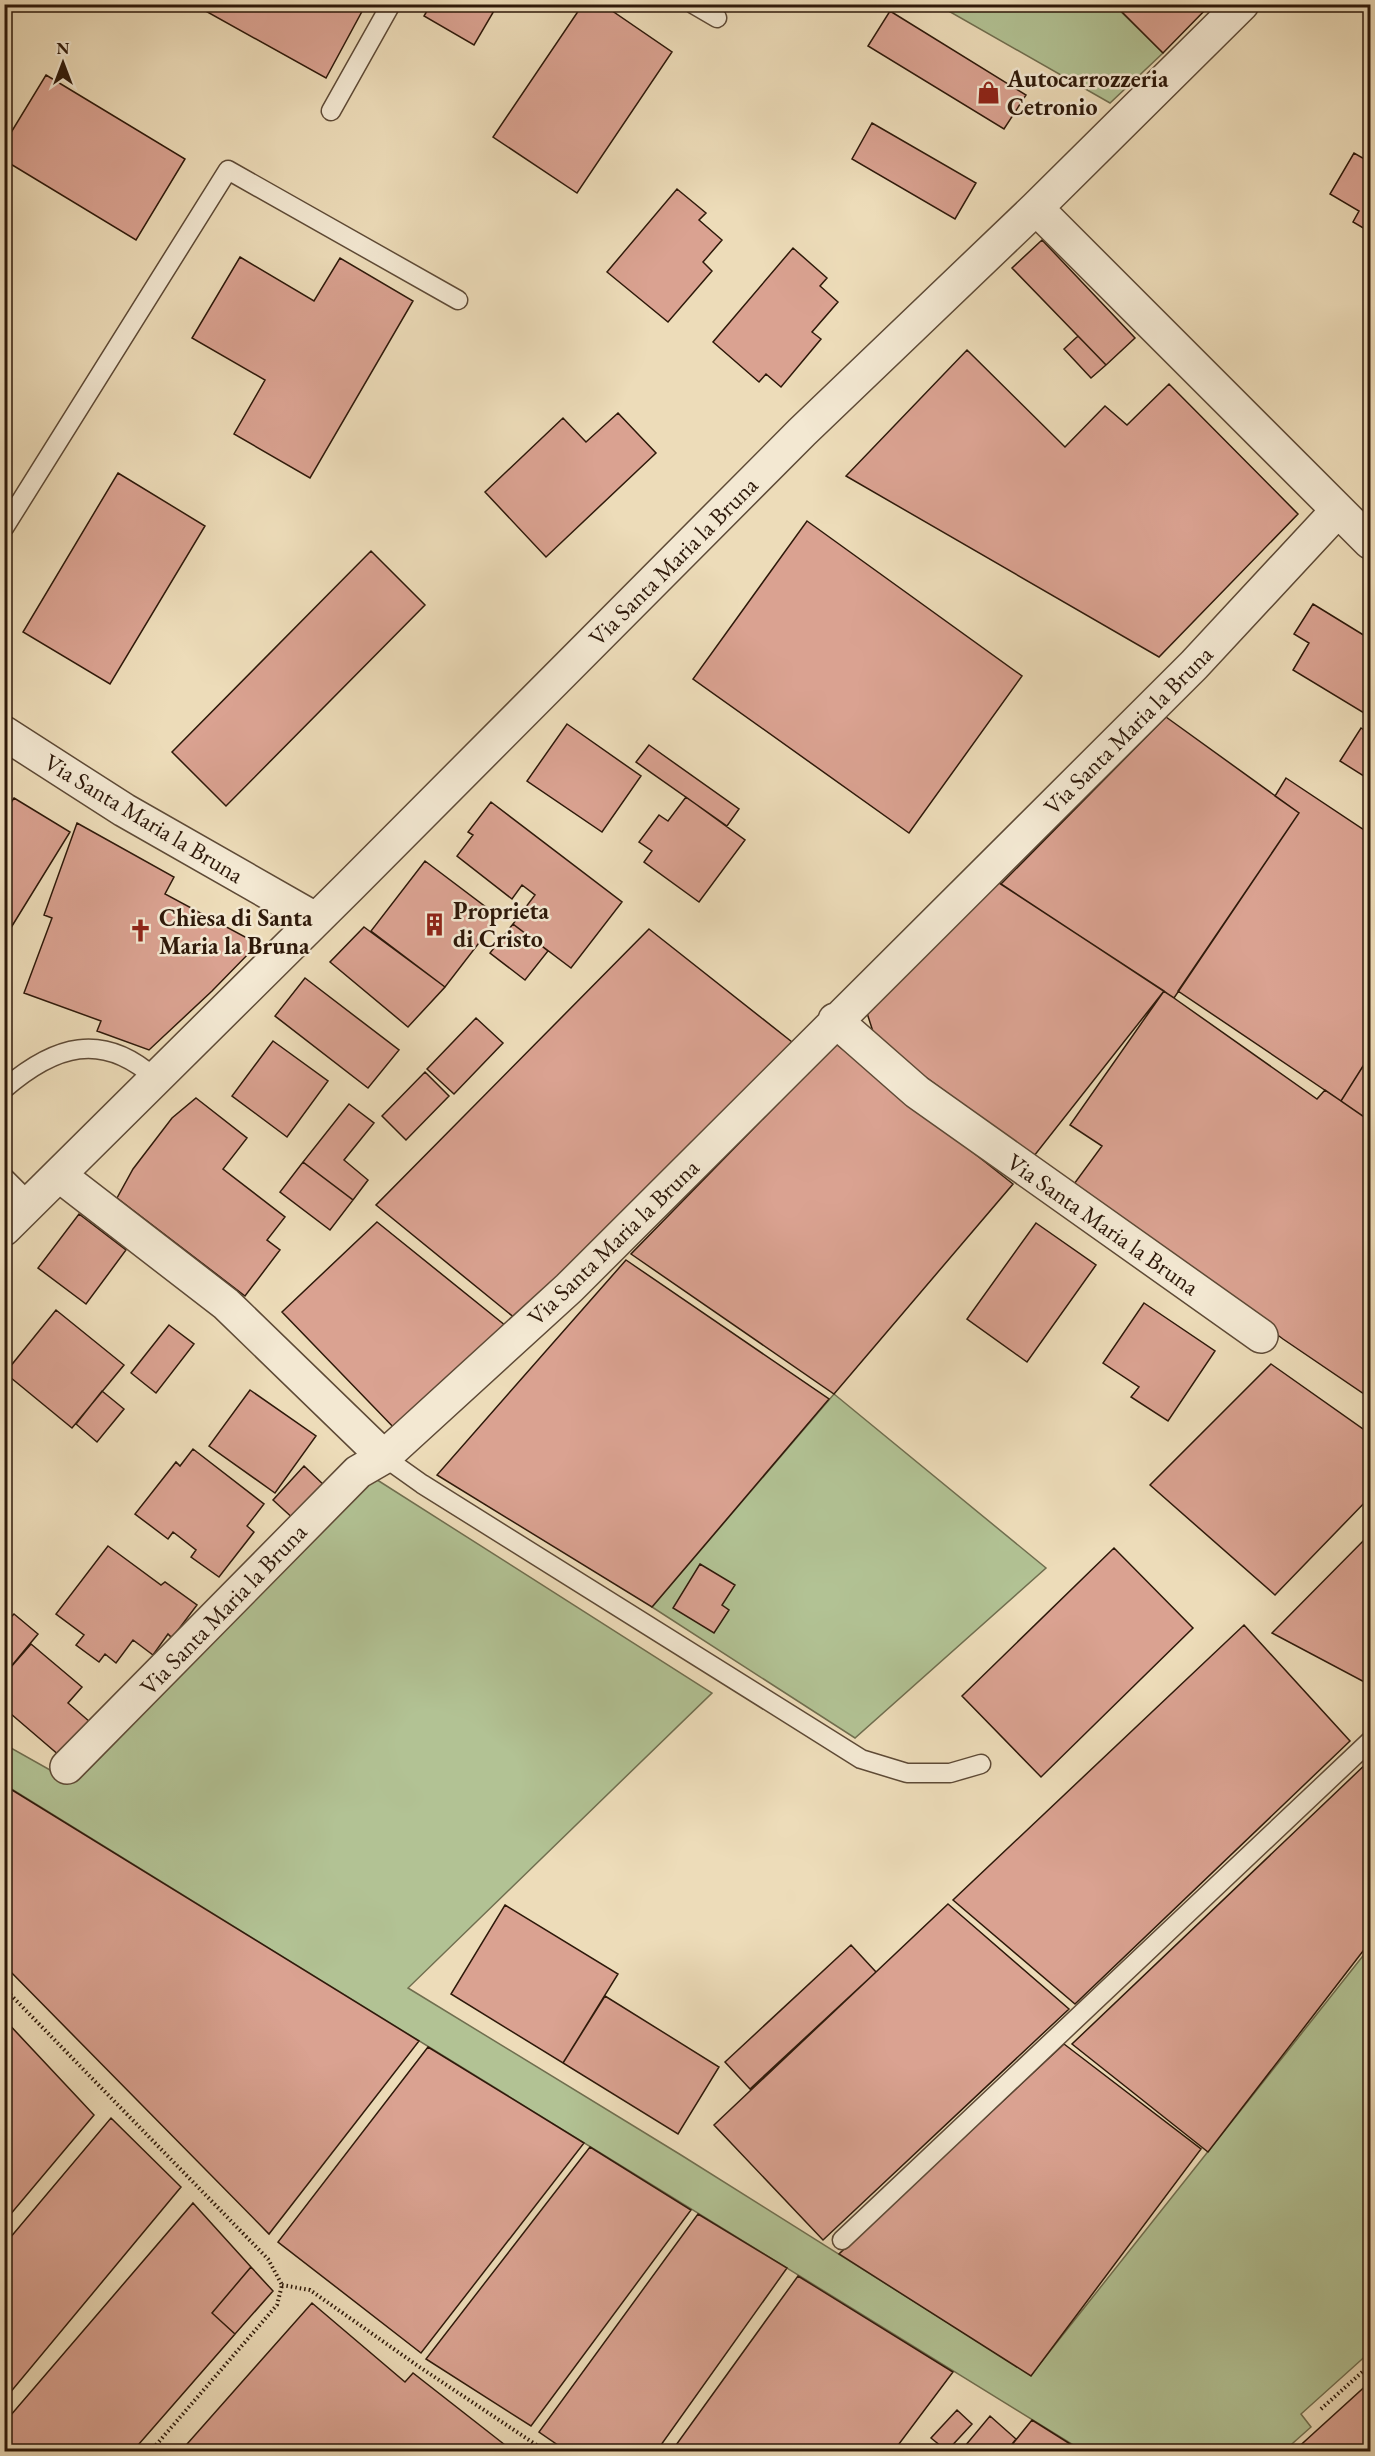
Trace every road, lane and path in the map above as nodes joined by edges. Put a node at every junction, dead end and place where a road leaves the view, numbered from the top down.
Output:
1 (392, 4) edge
2 (693, 4) edge
3 (1242, 4) edge
4 (717, 18) dead end
5 (331, 111) dead end
6 (1036, 208) junction
7 (458, 300) dead end
8 (1338, 510) junction
9 (4, 528) edge
10 (1371, 542) edge
11 (4, 733) edge
12 (315, 920) junction
13 (835, 1020) junction
14 (155, 1078) junction
15 (4, 1089) edge
16 (59, 1175) junction
17 (4, 1177) edge
18 (30, 1203) junction
19 (4, 1228) edge
20 (1261, 1336) dead end
21 (384, 1457) junction
22 (1371, 1741) edge
23 (981, 1764) dead end
24 (67, 1767) dead end
25 (4, 1988) edge
26 (842, 2240) dead end
27 (282, 2285) junction
28 (1371, 2364) edge
29 (1321, 2409) dead end
30 (541, 2448) dead end
31 (150, 2451) edge

1 - 5 lane
2 - 4 lane
3 - 6 street, Via Santa Maria la Bruna
6 - 8 street
6 - 12 street, Via Santa Maria la Bruna
7 - 9 lane
8 - 10 street
8 - 13 street, Via Santa Maria la Bruna
11 - 12 street, Via Santa Maria la Bruna
12 - 14 street, Via Santa Maria la Bruna
13 - 20 street, Via Santa Maria la Bruna
13 - 21 street, Via Santa Maria la Bruna
14 - 15 lane
14 - 16 street, Via Santa Maria la Bruna
16 - 18 street, Via Santa Maria la Bruna
16 - 21 street
17 - 18 lane
18 - 19 street, Via Santa Maria la Bruna
21 - 23 lane
21 - 24 street, Via Santa Maria la Bruna
22 - 26 lane
25 - 27 path
27 - 30 path
27 - 31 path
28 - 29 path

